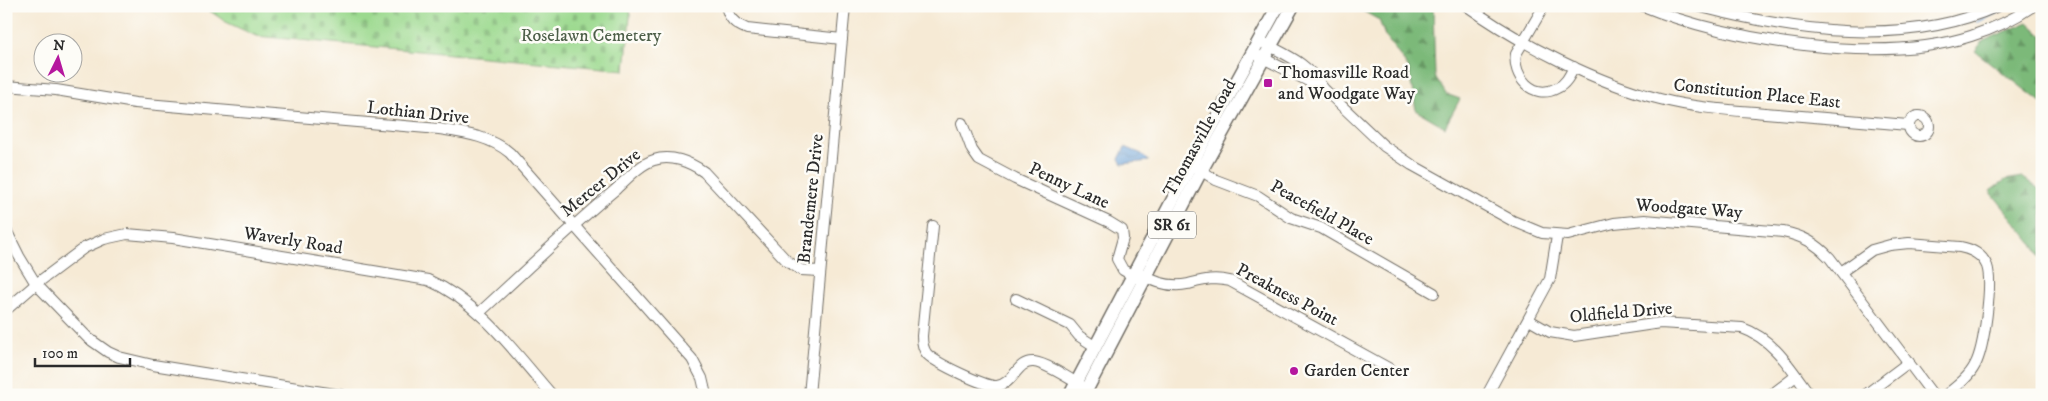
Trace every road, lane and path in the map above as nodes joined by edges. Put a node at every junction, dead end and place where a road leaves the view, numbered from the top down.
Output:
1 (726, 6) edge
2 (845, 6) edge
3 (1278, 6) edge
4 (1293, 6) edge
5 (1467, 6) edge
6 (1544, 6) edge
7 (1643, 6) edge
8 (1697, 6) edge
9 (1998, 6) edge
10 (2033, 6) edge
11 (842, 38) junction
12 (1524, 41) junction
13 (1266, 44) junction
14 (1259, 56) junction
15 (1574, 67) junction
16 (6, 86) edge
17 (1324, 89) junction
18 (962, 123) dead end
19 (1908, 125) dead end
20 (1196, 168) junction
21 (573, 226) junction
22 (933, 226) dead end
23 (6, 230) edge
24 (1557, 236) junction
25 (820, 271) junction
26 (1841, 272) junction
27 (1139, 276) junction
28 (36, 284) junction
29 (1434, 293) dead end
30 (1016, 299) dead end
31 (6, 310) edge
32 (480, 313) junction
33 (1529, 320) junction
34 (1096, 347) junction
35 (1908, 362) junction
36 (1390, 369) dead end
37 (1796, 376) junction
38 (1083, 389) edge
39 (281, 390) edge
40 (341, 395) edge
41 (552, 395) edge
42 (706, 395) edge
43 (809, 395) edge
44 (1070, 395) edge
45 (1487, 395) edge
46 (1771, 395) edge
47 (1810, 395) edge
48 (1864, 395) edge
49 (1933, 395) edge
50 (1946, 395) edge

1 - 11 street
2 - 11 street, Brandemere Drive
3 - 13 main road, Thomasville Road / SR 61
4 - 13 main road, Thomasville Road / SR 61
5 - 12 street, Constitution Place East
6 - 12 street
7 - 10 street
8 - 9 street
11 - 25 street, Brandemere Drive
12 - 15 street, Constitution Place East
12 - 15 street
13 - 14 main road, Thomasville Road / SR 61
13 - 17 street, Woodgate Way
14 - 17 street, Woodgate Way
14 - 20 main road, Thomasville Road / SR 61
15 - 19 street, Constitution Place East
16 - 21 street, Lothian Drive
17 - 24 street, Woodgate Way
18 - 27 street, Penny Lane
20 - 27 main road, Thomasville Road / SR 61
20 - 29 street, Peacefield Place
21 - 25 street, Mercer Drive
21 - 32 street, Mercer Drive
21 - 42 street, Lothian Drive
22 - 38 street
23 - 28 street
24 - 26 street, Woodgate Way
24 - 33 street
25 - 43 street, Brandemere Drive
26 - 35 street, Woodgate Way
26 - 50 street
27 - 34 main road, Thomasville Road / SR 61
27 - 36 street, Preakness Point
27 - 38 main road, Thomasville Road / SR 61
28 - 31 street, Waverly Road
28 - 32 street, Waverly Road
28 - 39 street
30 - 34 street
32 - 41 street, Waverly Road
33 - 37 street, Oldfield Drive
33 - 45 street
34 - 38 main road, Thomasville Road / SR 61
35 - 48 street
35 - 49 street, Woodgate Way
37 - 46 street
37 - 47 street, Oldfield Drive
38 - 44 main road, Thomasville Road / SR 61
39 - 40 street

